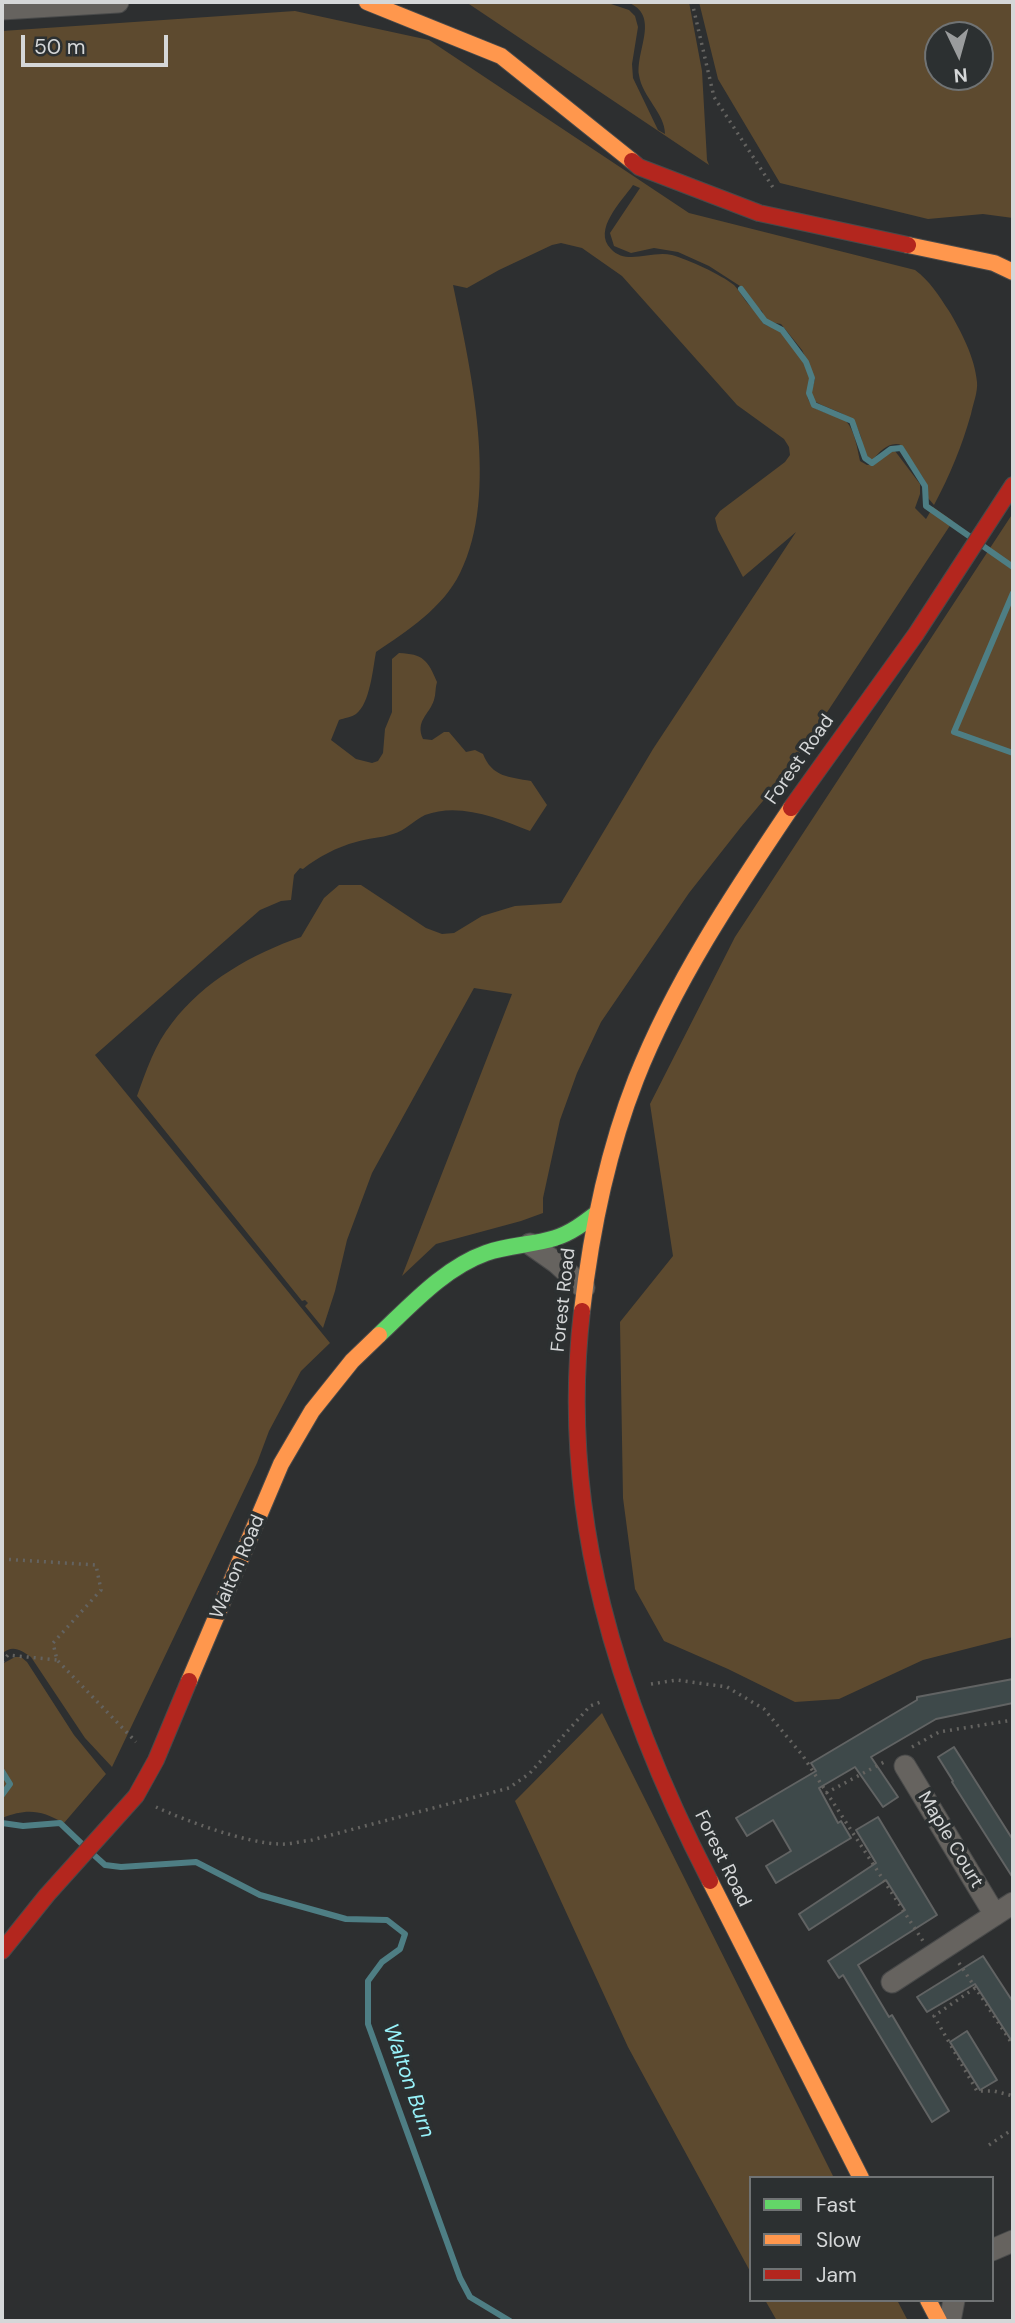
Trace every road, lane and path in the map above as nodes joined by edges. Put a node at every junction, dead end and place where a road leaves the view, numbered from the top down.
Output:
1 (118, 2) edge
2 (367, 2) edge
3 (692, 2) edge
4 (2, 9) edge
5 (794, 221) junction
6 (1013, 272) edge
7 (1013, 485) edge
8 (597, 1213) junction
9 (530, 1244) junction
10 (584, 1288) junction
11 (2, 1559) edge
12 (57, 1660) junction
13 (2, 1662) edge
14 (648, 1684) dead end
15 (604, 1700) dead end
16 (156, 1760) junction
17 (905, 1766) dead end
18 (136, 1796) junction
19 (1004, 1909) edge
20 (2, 1951) edge
21 (940, 1951) junction
22 (892, 1982) dead end
23 (975, 1988) junction
24 (1013, 2045) edge
25 (1013, 2096) edge
26 (1013, 2129) edge
27 (989, 2146) dead end
28 (860, 2176) edge
29 (1013, 2241) edge
30 (994, 2249) edge
31 (929, 2302) edge
32 (954, 2302) edge
33 (939, 2321) edge
34 (950, 2321) edge

1 - 4 street
2 - 5 street
3 - 5 path
5 - 6 street
7 - 8 street, Forest Road
8 - 9 street, Walton Road
8 - 10 street, Forest Road
9 - 10 street
9 - 16 street, Walton Road
10 - 28 street, Forest Road
11 - 12 path
12 - 13 path
12 - 16 path
14 - 21 path
15 - 18 path
16 - 18 street, Walton Road
17 - 19 street, Maple Court
18 - 20 street, Walton Road
19 - 21 street, Maple Court
21 - 22 street, Maple Court
21 - 23 path
23 - 24 path
23 - 25 path
26 - 27 path
29 - 30 street
31 - 33 street
32 - 34 street

